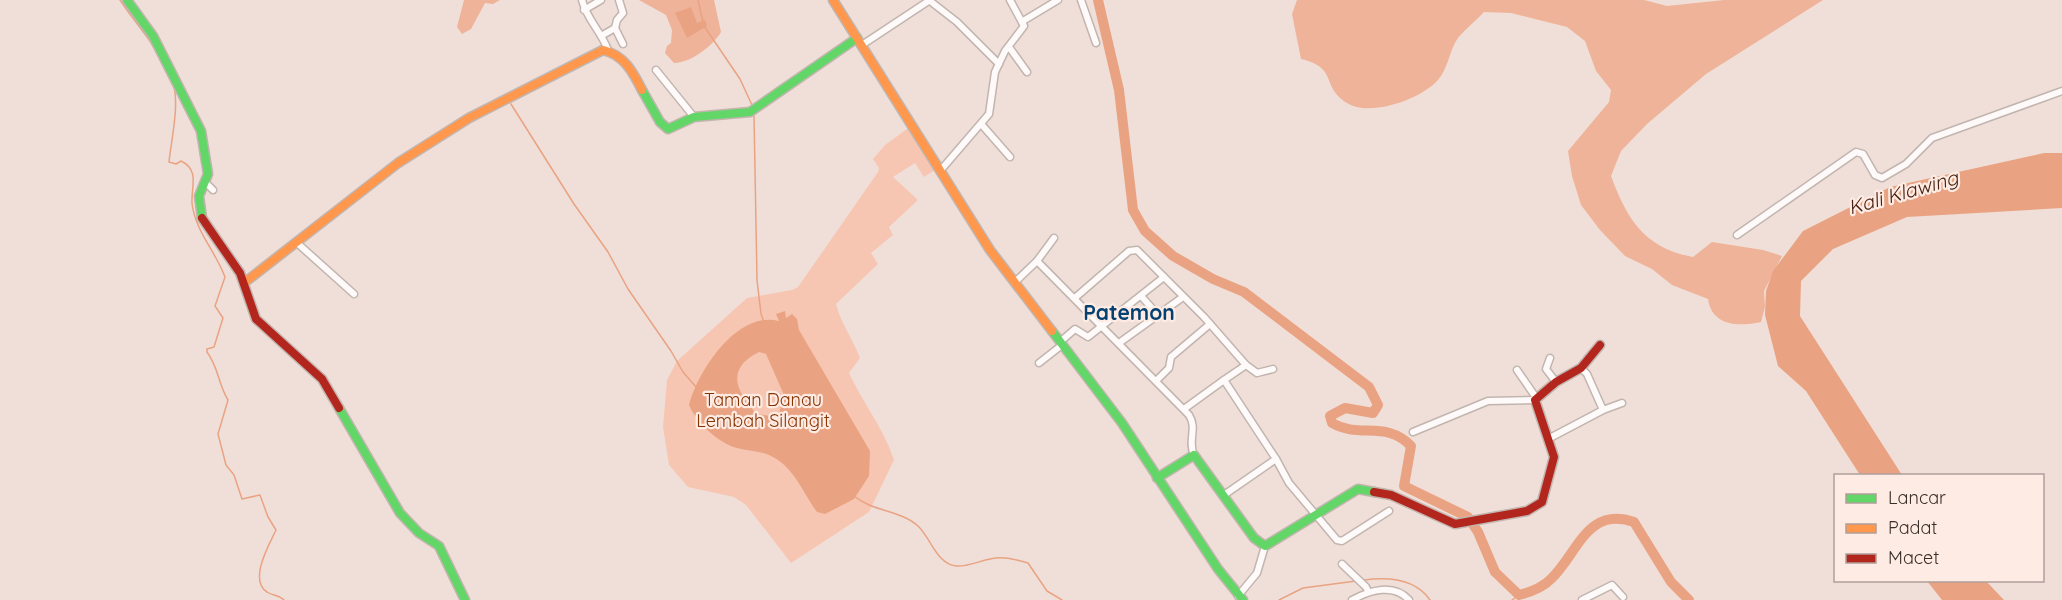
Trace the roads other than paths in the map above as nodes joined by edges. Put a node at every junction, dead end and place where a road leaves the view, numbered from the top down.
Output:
1 (127, 0) edge
2 (582, 0) edge
3 (601, 0) edge
4 (619, 0) edge
5 (833, 0) edge
6 (930, 0) edge
7 (1010, 0) edge
8 (1058, 0) edge
9 (1081, 0) edge
10 (584, 10) junction
11 (1023, 21) junction
12 (615, 28) junction
13 (601, 36) junction
14 (859, 41) junction
15 (1096, 43) dead end
16 (623, 44) dead end
17 (1009, 47) junction
18 (609, 50) junction
19 (999, 64) junction
20 (656, 70) dead end
21 (1027, 72) dead end
22 (2062, 90) edge
23 (694, 117) junction
24 (982, 125) junction
25 (1011, 157) dead end
26 (940, 171) junction
27 (1737, 235) dead end
28 (1054, 238) dead end
29 (296, 242) junction
30 (1037, 261) junction
31 (1164, 277) junction
32 (1014, 282) junction
33 (244, 284) junction
34 (354, 294) dead end
35 (1141, 296) junction
36 (1076, 297) junction
37 (1183, 297) junction
38 (1159, 316) junction
39 (1210, 324) junction
40 (1101, 326) junction
41 (1061, 343) junction
42 (1119, 344) junction
43 (1600, 345) dead end
44 (1550, 358) dead end
45 (1039, 363) dead end
46 (1246, 365) junction
47 (1581, 368) junction
48 (1273, 369) dead end
49 (1517, 370) dead end
50 (1224, 380) junction
51 (1156, 381) junction
52 (1556, 382) junction
53 (1536, 400) junction
54 (1622, 403) dead end
55 (1184, 409) junction
56 (1603, 410) junction
57 (1413, 432) dead end
58 (1548, 439) junction
59 (1194, 455) junction
60 (1276, 459) junction
61 (1157, 478) junction
62 (1224, 495) junction
63 (1389, 511) dead end
64 (1315, 516) junction
65 (1265, 546) junction
66 (1342, 564) dead end
67 (1368, 591) junction
68 (1623, 597) dead end
69 (1240, 598) edge
70 (465, 600) edge
71 (1353, 600) edge
72 (1409, 600) edge
73 (1582, 600) edge

1 - 33 street
2 - 10 street
3 - 10 street
4 - 12 street
5 - 14 street
6 - 14 street
6 - 19 street
7 - 11 street
8 - 11 street
9 - 15 street
10 - 13 street
11 - 17 street
12 - 13 street
12 - 16 street
13 - 18 street
14 - 23 street
14 - 26 street
17 - 19 street
17 - 21 street
18 - 23 street
18 - 29 street
19 - 24 street
20 - 23 street
22 - 27 street
24 - 25 street
24 - 26 street
26 - 32 street
28 - 30 street
29 - 33 street
29 - 34 street
30 - 32 street
30 - 36 street
31 - 35 street
31 - 36 street
31 - 37 street
32 - 41 street
33 - 70 street
35 - 38 street
35 - 40 street
36 - 40 street
37 - 38 street
37 - 39 street
38 - 42 street
39 - 46 street
39 - 51 street
40 - 41 street
40 - 42 street
41 - 45 street
41 - 61 street
42 - 51 street
43 - 47 street
44 - 52 street
46 - 48 street
46 - 50 street
47 - 52 street
47 - 56 street
49 - 53 street
50 - 55 street
50 - 60 street
51 - 55 street
52 - 53 street
53 - 57 street
53 - 58 street
54 - 56 street
55 - 59 street
56 - 58 street
58 - 64 street
59 - 61 street
59 - 62 street
60 - 62 street
60 - 64 street
61 - 69 street
62 - 65 street
63 - 64 street
64 - 65 street
65 - 69 street
66 - 67 street
67 - 71 street
67 - 72 street
68 - 73 street

